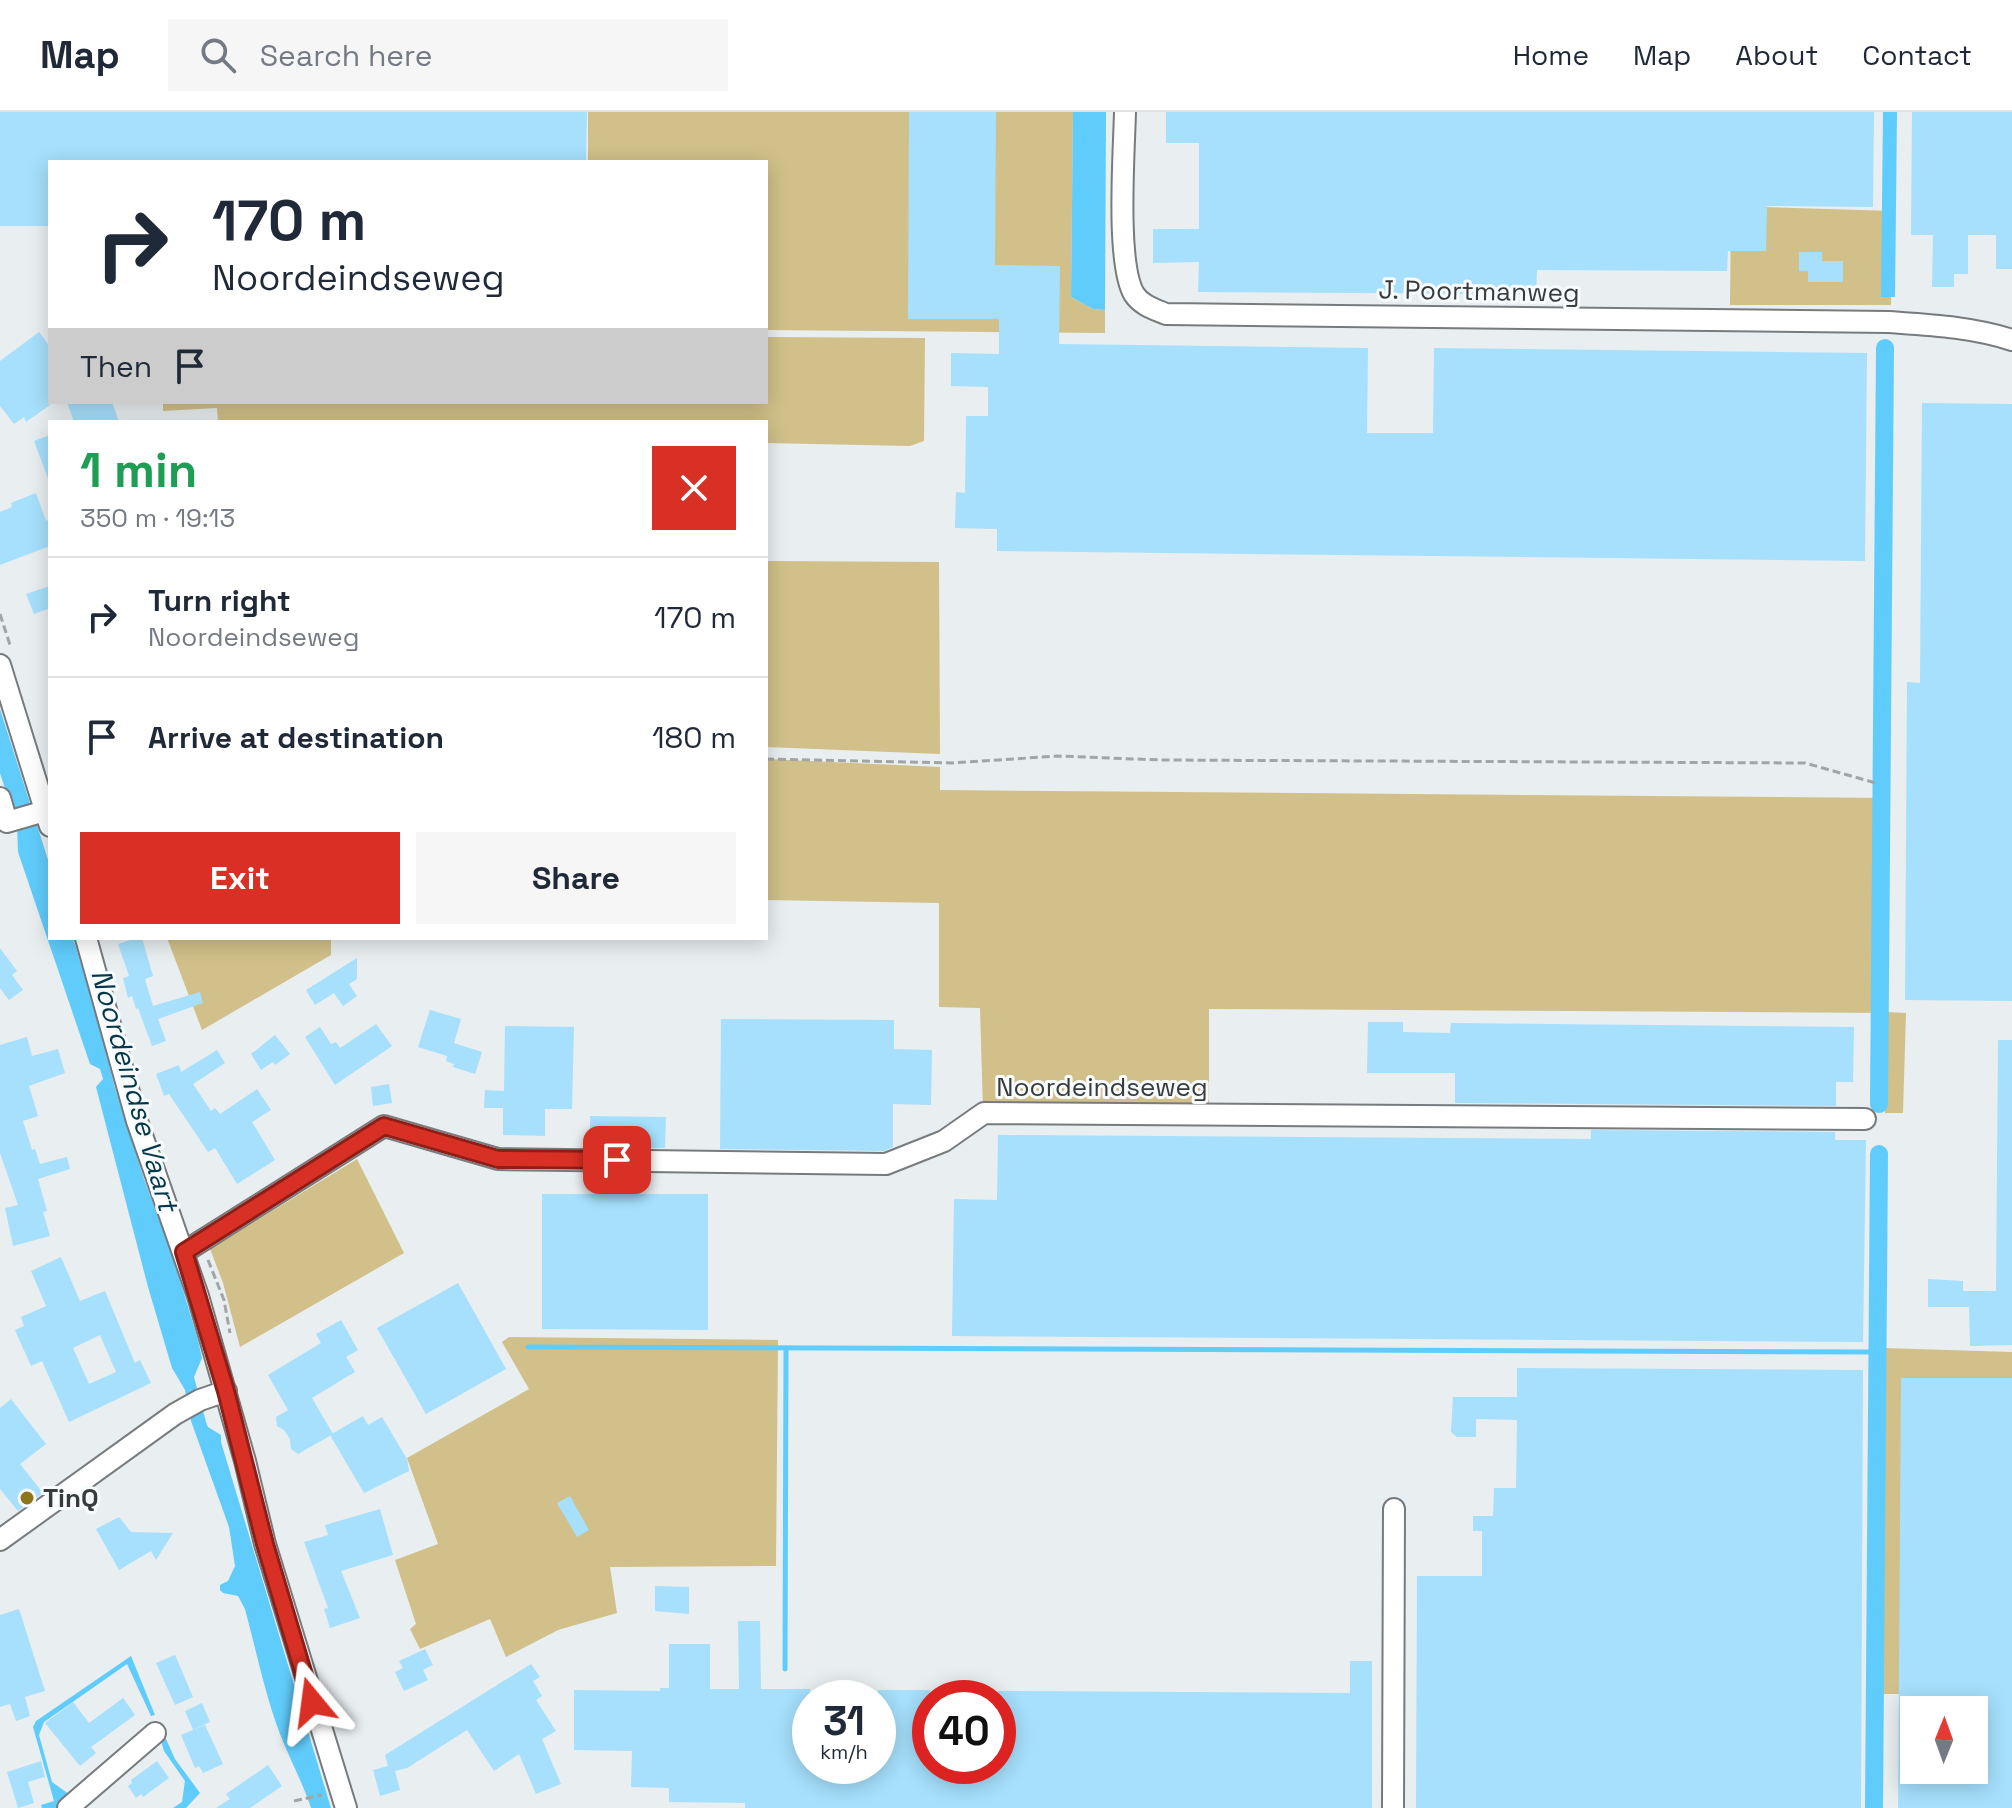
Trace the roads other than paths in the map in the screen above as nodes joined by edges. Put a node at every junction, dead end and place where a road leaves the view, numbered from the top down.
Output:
1 (1125, 112) edge
2 (2012, 340) edge
3 (0, 665) edge
4 (0, 798) edge
5 (37, 817) edge
6 (87, 940) edge
7 (1865, 1119) dead end
8 (191, 1247) junction
9 (226, 1391) junction
10 (1394, 1509) dead end
11 (0, 1540) edge
12 (155, 1733) dead end
13 (72, 1805) edge
14 (346, 1808) edge
15 (1393, 1808) edge

1 - 2 street, J. Poortmanweg
3 - 5 street
4 - 5 street
6 - 8 street
7 - 8 street, Noordeindseweg
8 - 9 street
9 - 11 street
9 - 14 street
10 - 15 street
12 - 13 street

